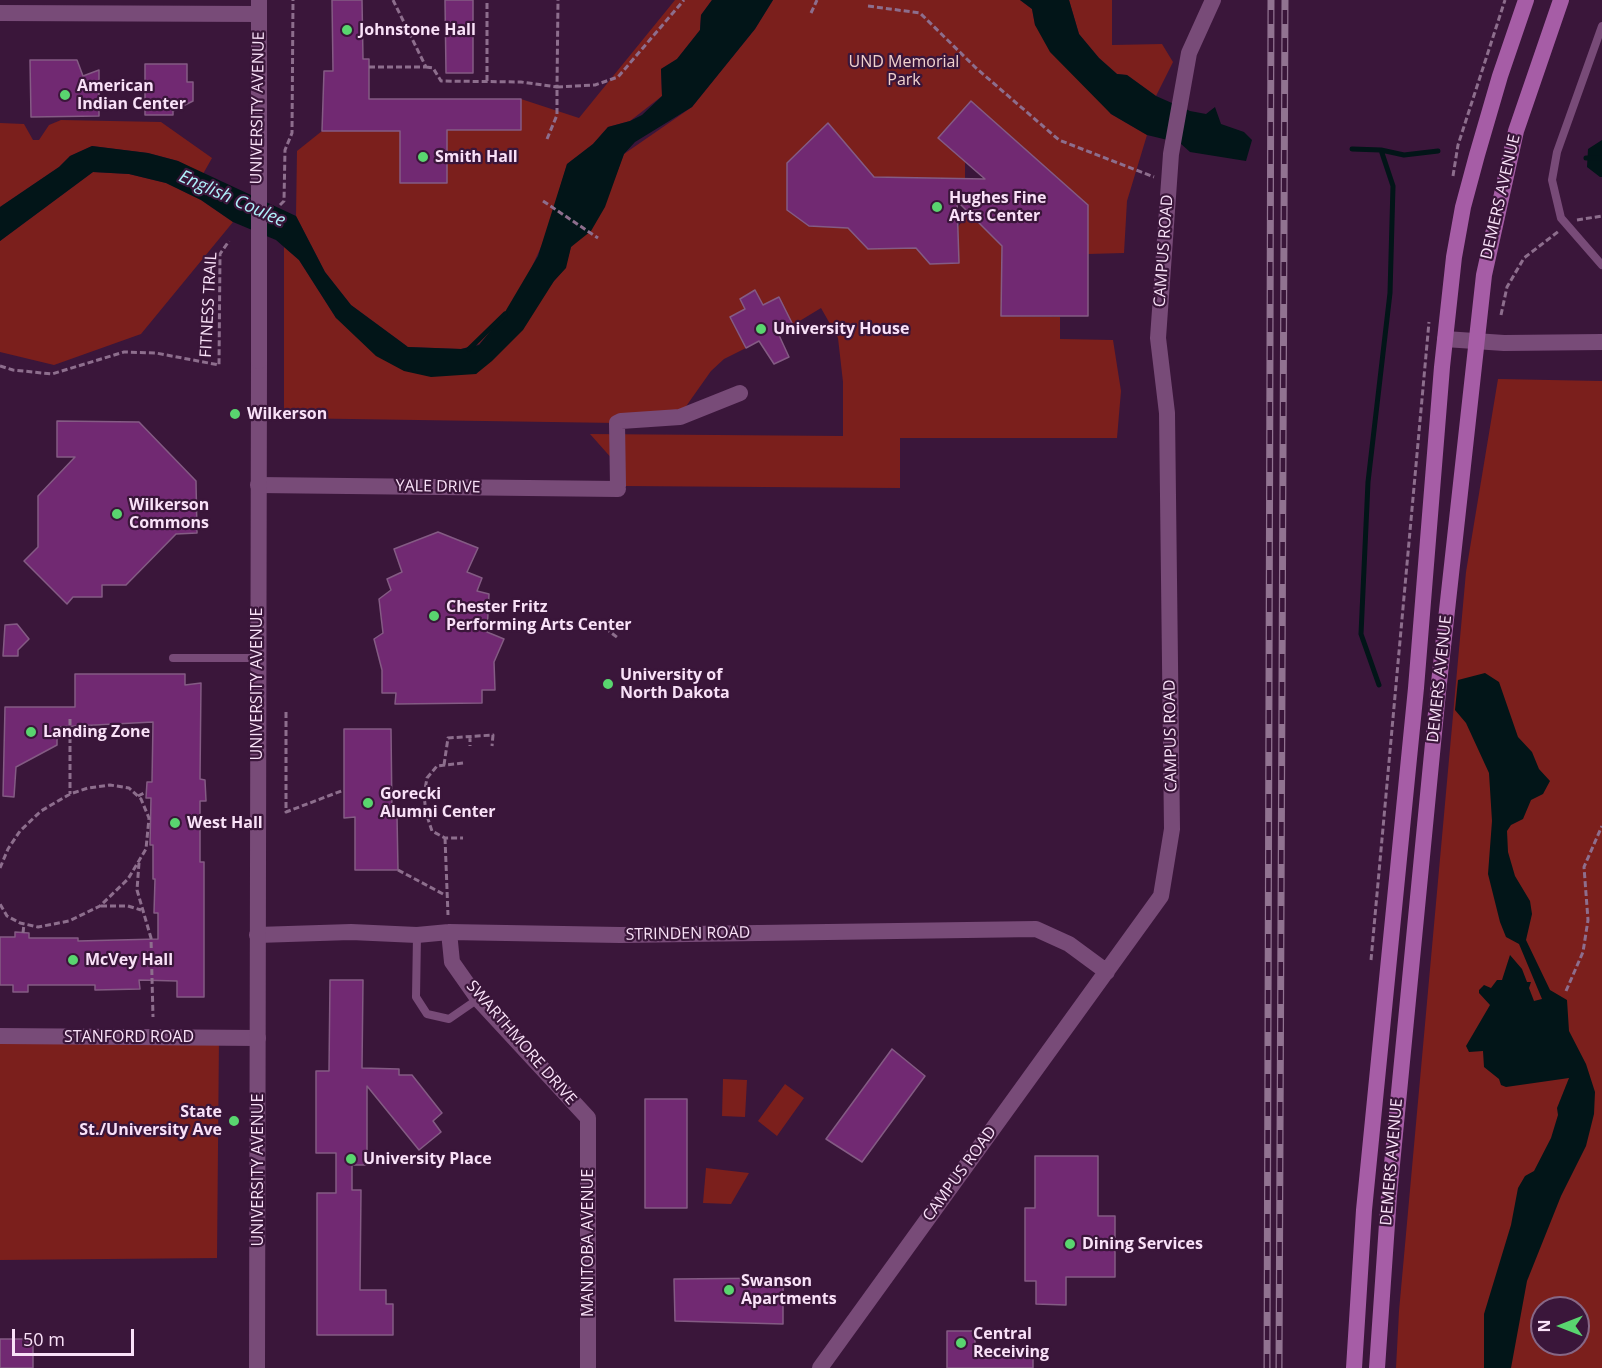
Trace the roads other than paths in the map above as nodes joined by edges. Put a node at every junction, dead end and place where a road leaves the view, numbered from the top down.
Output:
1 (1213, 0) edge
2 (1526, 0) edge
3 (1561, 0) edge
4 (259, 7) edge
5 (0, 13) edge
6 (1602, 26) edge
7 (1602, 265) edge
8 (1445, 339) junction
9 (1476, 342) junction
10 (1602, 342) edge
11 (740, 393) dead end
12 (258, 485) junction
13 (173, 658) dead end
14 (257, 658) junction
15 (450, 932) junction
16 (257, 935) junction
17 (417, 935) junction
18 (1107, 972) junction
19 (478, 999) junction
20 (0, 1036) edge
21 (258, 1038) junction
22 (588, 1118) joint
23 (257, 1368) edge
24 (588, 1368) edge
25 (820, 1368) edge
26 (1354, 1368) edge
27 (1377, 1368) edge

1 - 18 street, CAMPUS ROAD
2 - 8 main road, DEMERS AVENUE
3 - 9 main road, DEMERS AVENUE
4 - 5 street
4 - 12 street, UNIVERSITY AVENUE, bridge
6 - 7 lane
8 - 9 street
8 - 26 main road, DEMERS AVENUE
9 - 10 street
9 - 27 main road, DEMERS AVENUE
11 - 12 street, YALE DRIVE
12 - 14 street, UNIVERSITY AVENUE
13 - 14 lane
14 - 16 street, UNIVERSITY AVENUE
15 - 17 street, STRINDEN ROAD
15 - 18 street, STRINDEN ROAD
15 - 19 street, SWARTHMORE DRIVE
16 - 17 street, STRINDEN ROAD
16 - 21 street, UNIVERSITY AVENUE
17 - 19 lane
18 - 25 street, CAMPUS ROAD
19 - 22 street, SWARTHMORE DRIVE
20 - 21 street, STANFORD ROAD
21 - 23 street, UNIVERSITY AVENUE
22 - 24 street, MANITOBA AVENUE

